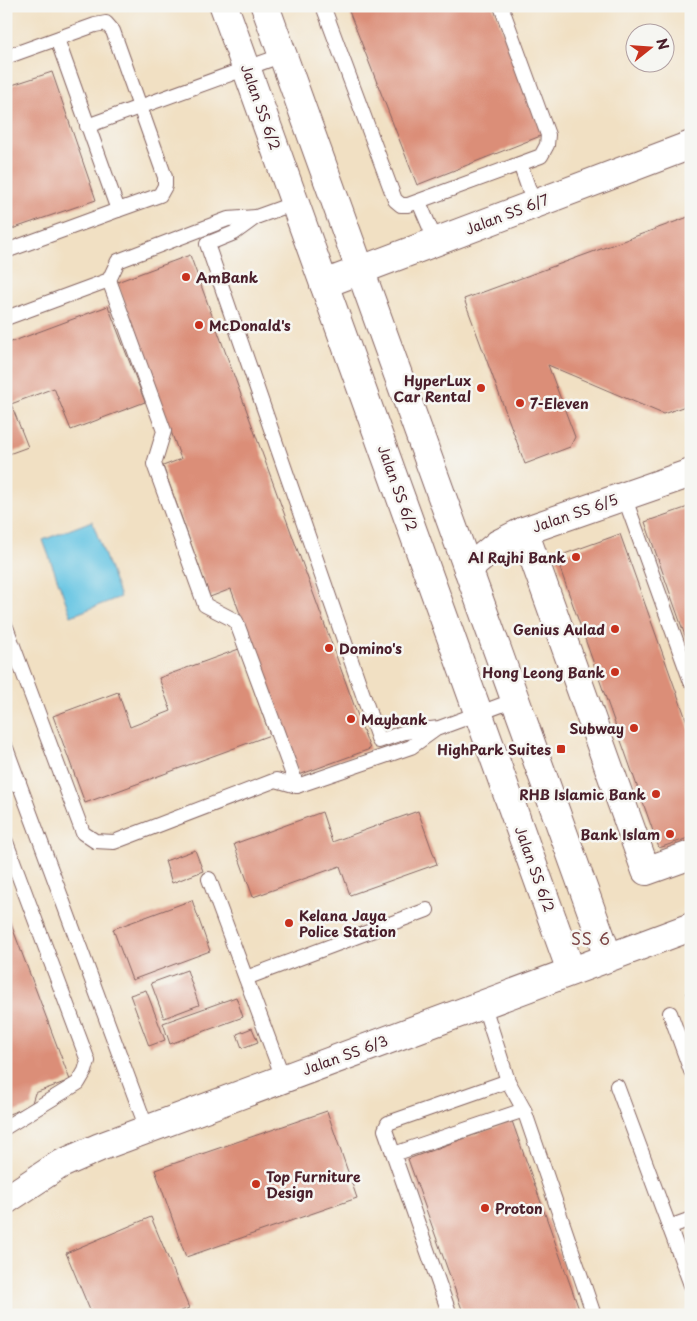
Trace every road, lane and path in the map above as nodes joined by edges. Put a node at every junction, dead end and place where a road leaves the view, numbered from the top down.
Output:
1 (224, 6) edge
2 (265, 6) edge
3 (323, 6) edge
4 (501, 6) edge
5 (57, 39) junction
6 (283, 55) junction
7 (6, 57) edge
8 (247, 68) junction
9 (141, 107) junction
10 (88, 126) junction
11 (691, 145) edge
12 (520, 164) junction
13 (419, 202) junction
14 (295, 203) junction
15 (534, 204) junction
16 (118, 210) junction
17 (256, 217) junction
18 (436, 242) junction
19 (6, 251) edge
20 (360, 271) junction
21 (109, 280) junction
22 (324, 284) junction
23 (6, 318) edge
24 (691, 473) edge
25 (624, 496) junction
26 (524, 532) junction
27 (468, 569) junction
28 (6, 627) edge
29 (691, 682) edge
30 (515, 700) junction
31 (479, 713) junction
32 (439, 728) junction
33 (6, 748) edge
34 (13, 784) edge
35 (297, 786) junction
36 (6, 842) edge
37 (691, 855) edge
38 (209, 879) dead end
39 (427, 910) dead end
40 (691, 927) edge
41 (608, 957) junction
42 (571, 971) junction
43 (246, 978) junction
44 (483, 1003) junction
45 (670, 1013) dead end
46 (691, 1071) edge
47 (283, 1078) junction
48 (508, 1081) junction
49 (617, 1086) dead end
50 (524, 1110) junction
51 (6, 1126) edge
52 (147, 1128) junction
53 (394, 1154) junction
54 (6, 1200) edge
55 (691, 1219) edge
56 (669, 1227) junction
57 (690, 1282) edge
58 (450, 1315) edge
59 (594, 1315) edge

1 - 8 street, Jalan SS 6/2
2 - 6 street
3 - 13 lane
4 - 12 lane
5 - 7 lane
5 - 9 lane
5 - 10 lane
6 - 8 lane
6 - 20 street
8 - 9 lane
8 - 14 street, Jalan SS 6/2
9 - 10 lane
9 - 16 lane
10 - 16 lane
11 - 15 street, Jalan SS 6/7
12 - 13 lane
12 - 15 lane
13 - 18 lane
14 - 17 lane
14 - 22 street, Jalan SS 6/2
15 - 18 street, Jalan SS 6/7
16 - 19 lane
17 - 21 lane
17 - 32 lane
18 - 20 street, Jalan SS 6/7
20 - 22 street, Jalan SS 6/7
20 - 27 street
21 - 23 lane
21 - 35 lane
22 - 31 street, Jalan SS 6/2
24 - 25 street, Jalan SS 6/5
25 - 26 street, Jalan SS 6/5
25 - 29 lane
26 - 27 street, Jalan SS 6/5
26 - 37 street
27 - 30 street
28 - 35 lane
30 - 31 lane
30 - 41 street
31 - 32 lane
31 - 42 street, Jalan SS 6/2
32 - 35 lane
33 - 34 lane
34 - 52 lane
36 - 51 lane
38 - 43 lane
39 - 43 lane
40 - 41 street, Jalan SS 6/3
41 - 42 street, Jalan SS 6/3
42 - 44 street, Jalan SS 6/3
43 - 47 lane
44 - 47 street, Jalan SS 6/3
44 - 48 lane
45 - 46 lane
47 - 52 street, Jalan SS 6/3
48 - 50 lane
48 - 53 lane
49 - 56 lane
50 - 53 lane
50 - 59 lane
52 - 54 street, Jalan SS 6/3
53 - 58 lane
55 - 56 lane
56 - 57 lane

